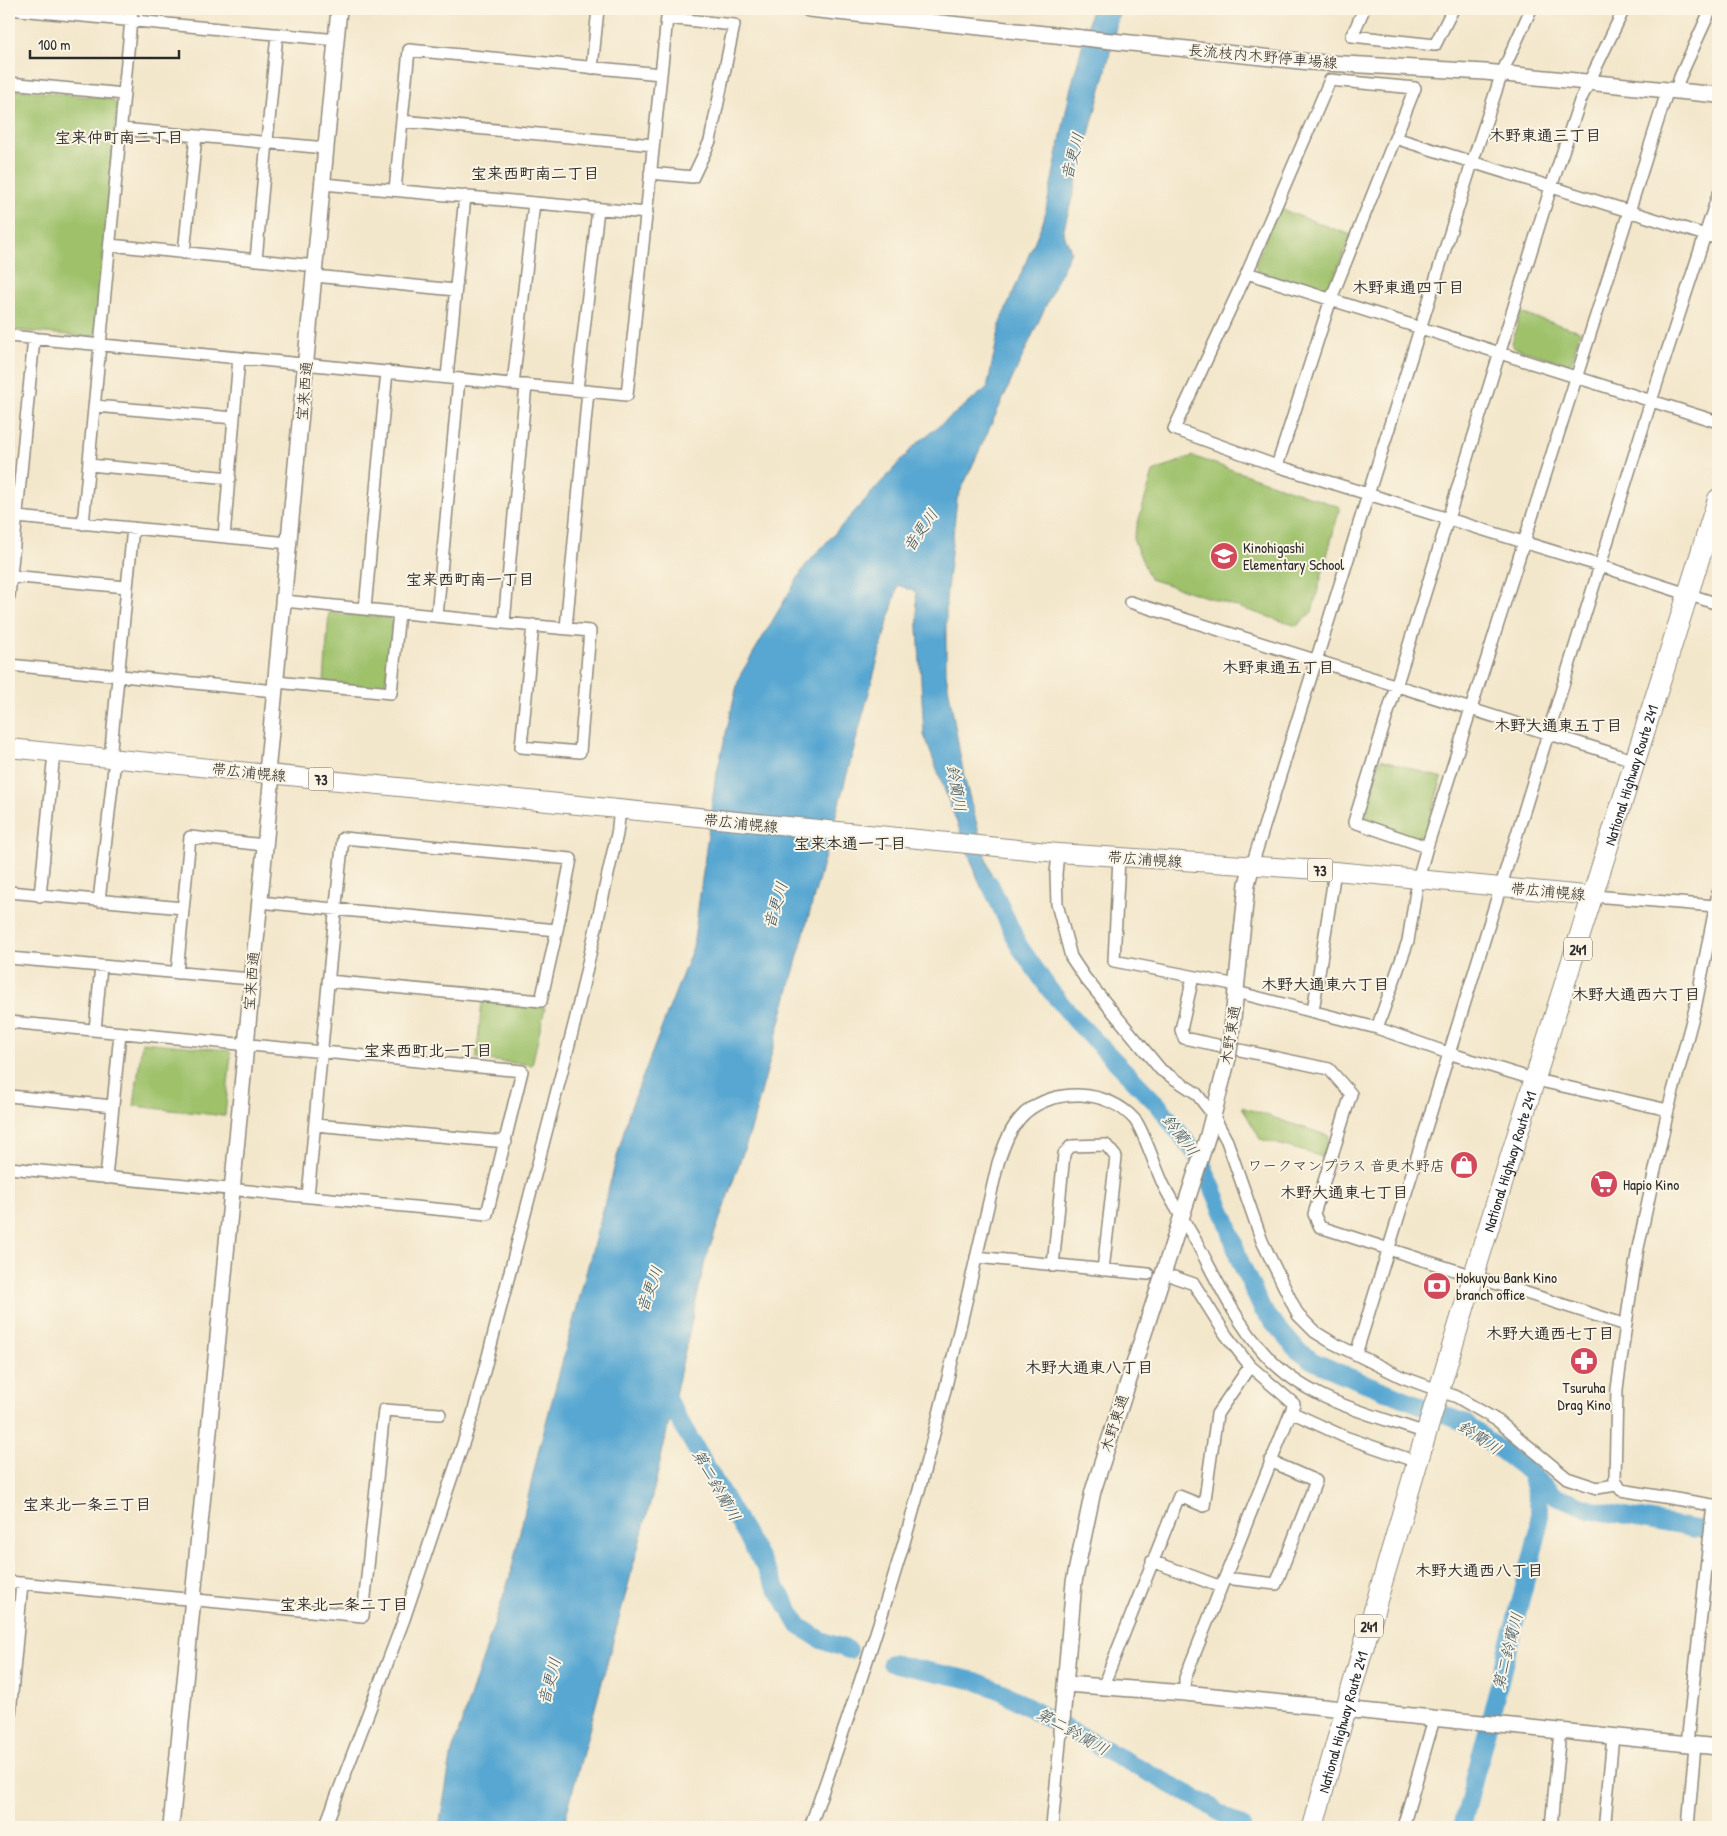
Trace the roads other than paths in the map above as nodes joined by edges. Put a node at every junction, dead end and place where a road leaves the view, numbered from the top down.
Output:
1 (9, 9) edge
2 (339, 9) edge
3 (598, 9) edge
4 (809, 9) edge
5 (1364, 9) edge
6 (1452, 9) edge
7 (1531, 9) edge
8 (1624, 9) edge
9 (1711, 9) edge
10 (132, 14) edge
11 (278, 34) junction
12 (337, 40) junction
13 (592, 68) junction
14 (1502, 73) junction
15 (661, 74) junction
16 (1590, 82) junction
17 (9, 83) edge
18 (1672, 90) junction
19 (124, 94) junction
20 (1718, 95) edge
21 (402, 121) junction
22 (122, 129) junction
23 (196, 136) junction
24 (1395, 138) junction
25 (268, 143) junction
26 (653, 145) junction
27 (326, 148) junction
28 (1472, 162) junction
29 (650, 173) junction
30 (323, 184) junction
31 (1551, 187) junction
32 (395, 190) junction
33 (1718, 195) edge
34 (465, 196) junction
35 (534, 203) junction
36 (598, 209) junction
37 (1628, 210) junction
38 (647, 213) junction
39 (1705, 235) junction
40 (1718, 239) edge
41 (110, 245) junction
42 (184, 253) junction
43 (256, 260) junction
44 (315, 271) junction
45 (1246, 273) junction
46 (455, 290) junction
47 (1331, 299) junction
48 (1421, 329) junction
49 (9, 336) edge
50 (34, 338) junction
51 (100, 344) junction
52 (1500, 353) junction
53 (240, 358) junction
54 (306, 364) junction
55 (387, 371) junction
56 (1575, 376) junction
57 (447, 377) junction
58 (459, 378) junction
59 (514, 384) junction
60 (526, 385) junction
61 (582, 391) junction
62 (1651, 401) junction
63 (95, 406) junction
64 (234, 418) junction
65 (1718, 422) edge
66 (89, 465) junction
67 (1277, 466) junction
68 (230, 478) junction
69 (1368, 494) junction
70 (1718, 499) edge
71 (17, 517) junction
72 (1448, 520) junction
73 (83, 524) junction
74 (133, 528) junction
75 (224, 537) junction
76 (12, 542) edge
77 (289, 543) junction
78 (1523, 543) junction
79 (1601, 566) junction
80 (11, 576) junction
81 (126, 587) junction
82 (1688, 594) junction
83 (9, 596) edge
84 (284, 601) junction
85 (1130, 602) dead end
86 (1718, 604) edge
87 (365, 609) junction
88 (399, 612) junction
89 (437, 616) junction
90 (504, 623) junction
91 (533, 625) junction
92 (566, 628) junction
93 (1317, 660) junction
94 (9, 665) edge
95 (119, 677) junction
96 (1397, 685) junction
97 (276, 687) junction
98 (1470, 708) junction
99 (1549, 734) junction
100 (9, 748) edge
101 (54, 752) junction
102 (113, 758) junction
103 (1636, 761) junction
104 (270, 774) junction
105 (626, 811) junction
106 (264, 845) junction
107 (1427, 847) junction
108 (1051, 853) junction
109 (1119, 857) junction
110 (1252, 866) junction
111 (1335, 871) junction
112 (1418, 879) junction
113 (1501, 887) junction
114 (9, 892) edge
115 (1718, 893) edge
116 (40, 896) junction
117 (1594, 896) junction
118 (99, 901) junction
119 (259, 902) junction
120 (1715, 906) junction
121 (183, 908) junction
122 (335, 910) junction
123 (557, 930) junction
124 (9, 958) edge
125 (101, 966) junction
126 (177, 973) junction
127 (1193, 977) junction
128 (251, 979) junction
129 (328, 981) junction
130 (1237, 989) junction
131 (1313, 1011) junction
132 (9, 1022) edge
133 (1377, 1028) junction
134 (95, 1030) junction
135 (120, 1032) junction
136 (245, 1044) junction
137 (321, 1052) junction
138 (1448, 1053) junction
139 (1536, 1080) junction
140 (9, 1096) edge
141 (113, 1106) junction
142 (1668, 1110) junction
143 (1214, 1115) junction
144 (315, 1125) junction
145 (506, 1142) junction
146 (9, 1168) edge
147 (106, 1178) junction
148 (231, 1189) junction
149 (308, 1197) junction
150 (1181, 1215) junction
151 (1387, 1249) junction
152 (976, 1257) junction
153 (1053, 1266) junction
154 (1103, 1270) junction
155 (1148, 1274) dead end
156 (1174, 1278) dead end
157 (1475, 1278) junction
158 (1626, 1325) junction
159 (1356, 1354) junction
160 (1250, 1366) junction
161 (1438, 1394) junction
162 (1291, 1412) junction
163 (440, 1414) dead end
164 (1427, 1430) junction
165 (1270, 1461) junction
166 (1417, 1462) junction
167 (1616, 1485) junction
168 (1714, 1509) edge
169 (1152, 1561) junction
170 (9, 1582) edge
171 (1223, 1582) junction
172 (22, 1583) junction
173 (193, 1599) junction
174 (1066, 1684) junction
175 (1107, 1687) junction
176 (1185, 1693) junction
177 (1344, 1710) junction
178 (1434, 1719) junction
179 (9, 1724) edge
180 (1061, 1725) joint
181 (1560, 1731) junction
182 (1613, 1736) junction
183 (1691, 1745) junction
184 (1718, 1747) edge
185 (171, 1827) edge
186 (325, 1827) edge
187 (810, 1827) edge
188 (1052, 1827) edge
189 (1313, 1827) edge
190 (1403, 1827) edge
191 (1551, 1827) edge
192 (1607, 1827) edge
193 (1688, 1827) edge

1 - 10 street
2 - 12 street, 宝来西通
3 - 13 street
4 - 14 street, 長流枝内木野停車場線
5 - 6 street
7 - 14 street
8 - 16 street
9 - 18 street
10 - 11 street
10 - 19 street
11 - 12 street
11 - 25 street
12 - 27 street, 宝来西通
13 - 15 street
13 - 21 street
14 - 16 street, 長流枝内木野停車場線
14 - 28 street
15 - 26 street
15 - 29 street
16 - 18 street, 長流枝内木野停車場線
16 - 31 street
17 - 19 street
18 - 20 street, 長流枝内木野停車場線
18 - 37 street
19 - 22 street
21 - 26 street
21 - 32 street
22 - 23 street
22 - 41 street
23 - 25 street
23 - 42 street
24 - 28 street
24 - 45 street
24 - 47 street
25 - 27 street
25 - 43 street
26 - 29 street
27 - 30 street, 宝来西通
28 - 31 street
28 - 48 street
29 - 38 street
30 - 32 street
30 - 44 street, 宝来西通
31 - 37 street
31 - 52 street
32 - 34 street
33 - 39 street
34 - 35 street
34 - 46 street
35 - 36 street
35 - 59 street
36 - 38 street
36 - 61 street
37 - 39 street
37 - 56 street
38 - 61 street
39 - 40 street
39 - 62 street
41 - 42 street
41 - 51 street
42 - 43 street
43 - 44 street
44 - 46 street
44 - 54 street, 宝来西通
45 - 47 street
45 - 67 street
46 - 57 street
47 - 48 street
47 - 67 street
48 - 52 street
48 - 69 street
49 - 50 street
50 - 51 street
50 - 71 street
51 - 53 street
51 - 63 street
52 - 56 street
52 - 72 street
53 - 54 street
53 - 64 street
54 - 55 street
54 - 77 street, 宝来西通
55 - 57 street
55 - 87 street
56 - 62 street
56 - 78 street
57 - 58 street
58 - 59 street
58 - 89 street
59 - 60 street
60 - 61 street
60 - 90 street
61 - 92 street
62 - 65 street
62 - 79 street
63 - 64 street
63 - 66 street
64 - 68 street
66 - 68 street
66 - 73 street
67 - 69 street
68 - 75 street
69 - 72 street
69 - 93 street
70 - 82 highway, National Highway Route 241 / 241
71 - 73 street
71 - 76 street
72 - 78 street
72 - 96 street
73 - 74 street
74 - 75 street
74 - 81 street
75 - 77 street
76 - 80 street
77 - 84 street, 宝来西通
78 - 79 street
78 - 98 street
79 - 82 street
79 - 99 street
80 - 81 street
80 - 83 street
81 - 95 street
82 - 86 street
82 - 103 highway, National Highway Route 241 / 241
84 - 87 street
84 - 97 street, 宝来西通
85 - 93 street
87 - 88 street
88 - 89 street
88 - 97 street
89 - 90 street
90 - 91 street
91 - 92 street
91 - 92 street
93 - 96 street
93 - 110 street
94 - 95 street
95 - 97 street
95 - 102 street
96 - 98 street
96 - 107 street
97 - 104 street, 宝来西通
98 - 99 street
98 - 107 street
99 - 103 street
99 - 113 street
100 - 101 main road, 帯広浦幌線 / 73
101 - 102 main road, 帯広浦幌線 / 73
101 - 116 street
102 - 104 main road, 帯広浦幌線 / 73
102 - 118 street
103 - 117 highway, National Highway Route 241 / 241
104 - 105 main road, 帯広浦幌線 / 73
104 - 106 street, 宝来西通
105 - 108 main road, 帯広浦幌線 / 73
105 - 186 street
106 - 119 street, 宝来西通
106 - 121 street
107 - 112 street
108 - 109 main road, 帯広浦幌線 / 73
108 - 143 street
109 - 110 main road, 帯広浦幌線 / 73
109 - 127 street
110 - 111 main road, 帯広浦幌線 / 73
110 - 130 street, 木野東通
111 - 112 main road, 帯広浦幌線 / 73
111 - 131 street
112 - 113 main road, 帯広浦幌線 / 73
112 - 133 street
113 - 117 main road, 帯広浦幌線 / 73
113 - 138 street
114 - 116 street
115 - 120 street
116 - 118 street
117 - 120 street
117 - 139 highway, National Highway Route 241 / 241
118 - 121 street
119 - 122 street
119 - 128 street, 宝来西通
120 - 142 street
121 - 126 street
122 - 123 street
122 - 123 street
122 - 129 street
123 - 129 street
124 - 125 street
125 - 126 street
125 - 134 street
126 - 128 street
127 - 130 street
127 - 151 street
128 - 136 street, 宝来西通
129 - 137 street
130 - 131 street
130 - 143 street, 木野東通, bridge
131 - 133 street
132 - 134 street
133 - 138 street
134 - 135 street
135 - 136 street
135 - 141 street
136 - 137 street
136 - 148 street, 宝来西通
137 - 144 street
137 - 145 street
138 - 139 street
138 - 151 street
139 - 142 street
139 - 157 highway, National Highway Route 241 / 241
140 - 141 street
141 - 147 street
142 - 158 street
143 - 150 street, 木野東通
143 - 159 street
144 - 145 street
144 - 149 street
145 - 149 street
146 - 147 street
147 - 148 street
148 - 149 street
148 - 173 street, 宝来西通
150 - 152 street
150 - 164 street
150 - 174 street, 木野東通
151 - 157 street
151 - 159 street
152 - 153 street
152 - 187 street
153 - 154 street
153 - 154 street
154 - 155 street
156 - 160 street
157 - 158 street
157 - 161 highway, National Highway Route 241 / 241
158 - 167 street
159 - 161 street
160 - 162 street
160 - 169 street
161 - 164 highway, National Highway Route 241 / 241
161 - 167 street
162 - 165 street
162 - 166 street
163 - 173 street
164 - 166 highway, National Highway Route 241 / 241
165 - 171 street
165 - 171 street
166 - 177 highway, National Highway Route 241 / 241
167 - 168 street
168 - 183 street
169 - 171 street
169 - 175 street
170 - 172 street
171 - 176 street
172 - 173 street
172 - 179 street
173 - 185 street, 宝来西通
174 - 175 street
174 - 180 street, 木野東通
175 - 176 street
176 - 177 street
177 - 178 street
177 - 189 highway, National Highway Route 241 / 241
178 - 181 street
178 - 190 street
180 - 188 street
181 - 182 street
181 - 191 street
182 - 183 street
182 - 192 street
183 - 184 street
183 - 193 street

